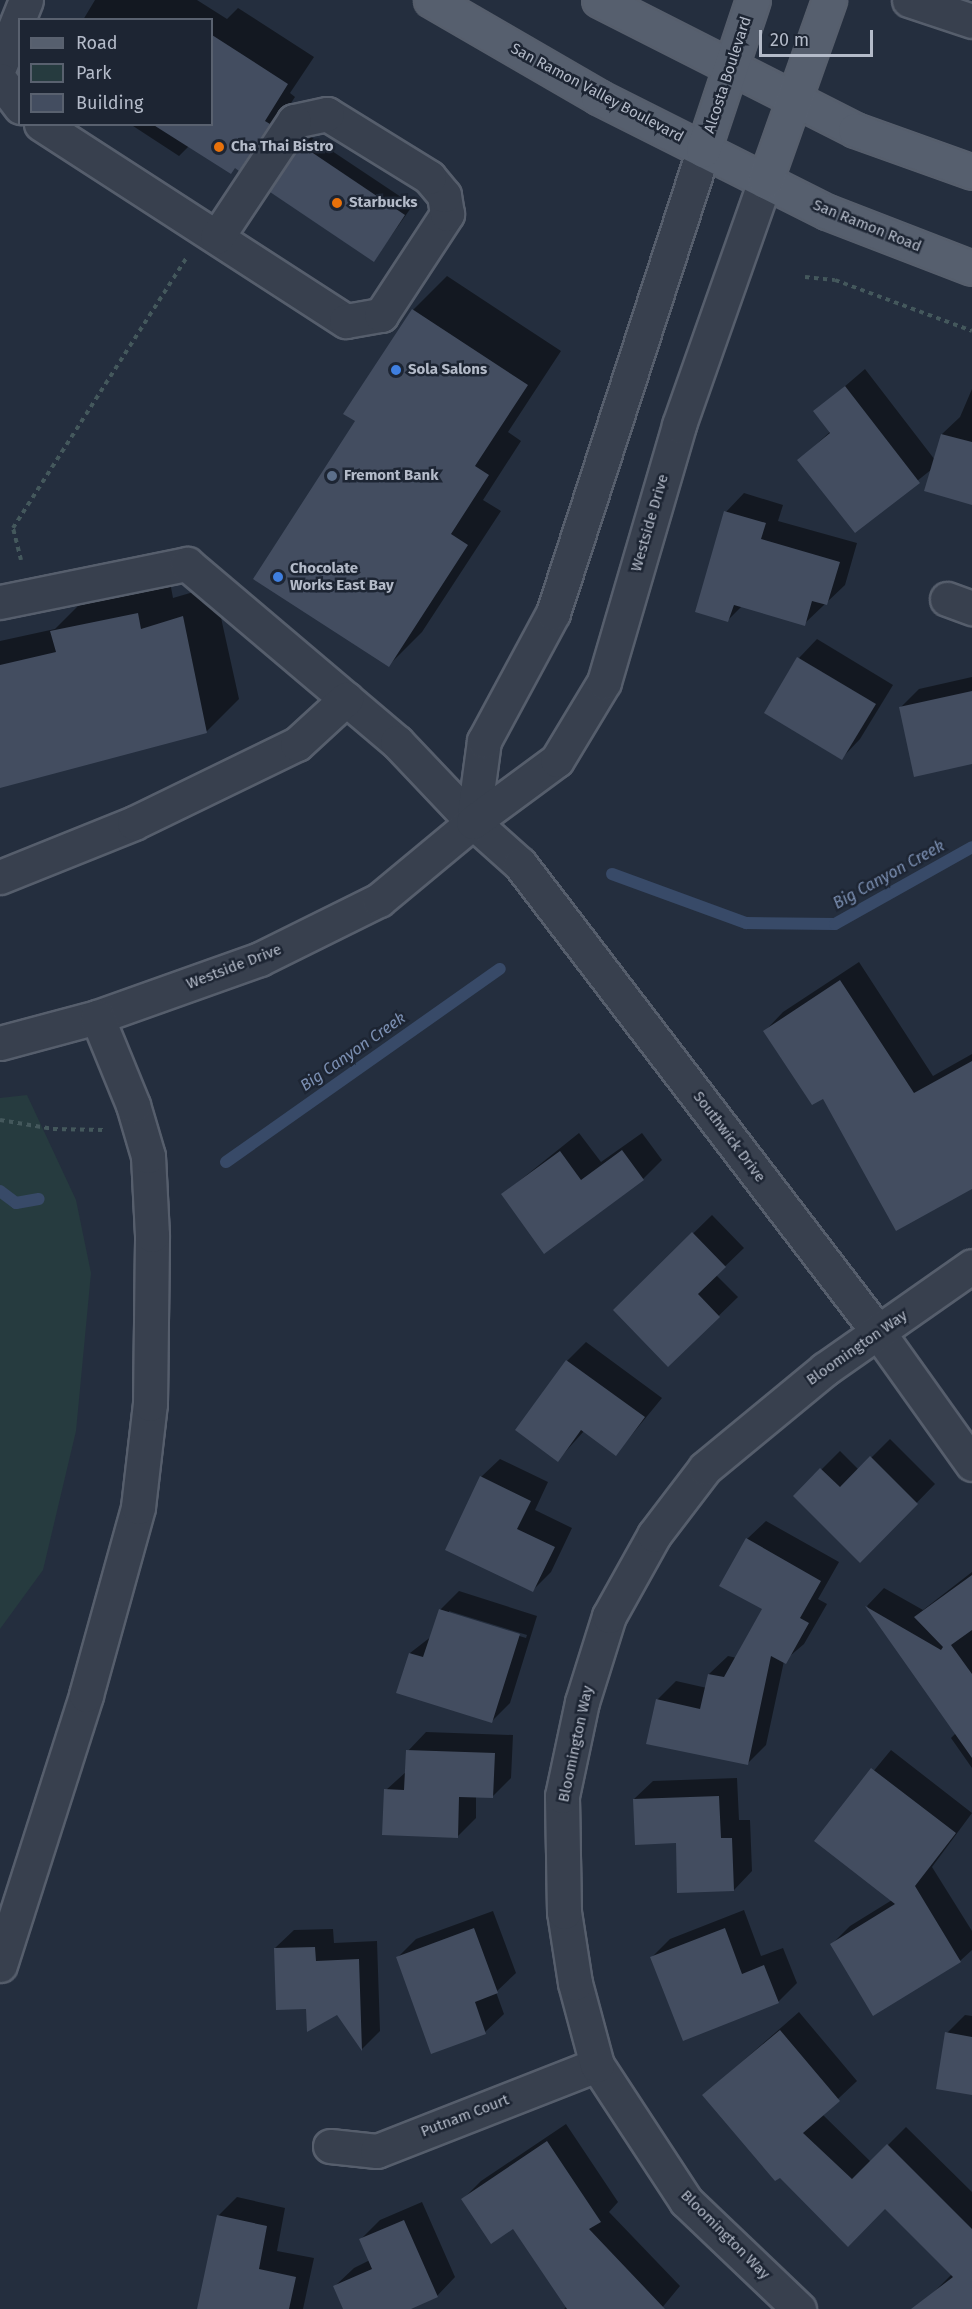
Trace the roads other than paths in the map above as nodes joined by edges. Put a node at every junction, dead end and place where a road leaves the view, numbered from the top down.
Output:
1 (26, 0) edge
2 (431, 0) edge
3 (599, 0) edge
4 (753, 0) edge
5 (829, 0) edge
6 (921, 2) edge
7 (19, 18) edge
8 (18, 20) edge
9 (972, 21) edge
10 (0, 65) edge
11 (730, 68) junction
12 (0, 80) edge
13 (794, 100) junction
14 (18, 103) edge
15 (44, 126) edge
16 (703, 150) junction
17 (972, 172) edge
18 (765, 181) junction
19 (207, 231) junction
20 (972, 268) edge
21 (14, 599) edge
22 (346, 699) junction
23 (473, 822) junction
24 (0, 877) edge
25 (97, 1017) junction
26 (0, 1042) edge
27 (972, 1266) edge
28 (878, 1332) junction
29 (972, 1464) edge
30 (0, 1965) edge
31 (597, 2065) junction
32 (330, 2146) dead end
33 (797, 2308) edge

1 - 7 street
2 - 16 main road, San Ramon Valley Boulevard
3 - 11 main road
4 - 11 main road, Alcosta Boulevard
5 - 13 main road
6 - 9 street
8 - 10 street
11 - 13 main road
11 - 16 main road, Alcosta Boulevard
12 - 14 street
13 - 17 main road
13 - 18 main road
15 - 19 street
16 - 18 main road, San Ramon Valley Boulevard
16 - 23 street
18 - 20 main road, San Ramon Road
18 - 23 street, Westside Drive
19 - 19 street
21 - 22 street, Southwick Drive
22 - 23 street, Southwick Drive
22 - 24 street
23 - 25 street, Westside Drive
23 - 28 street, Southwick Drive
25 - 26 street, Westside Drive
25 - 30 street
27 - 28 street, Bloomington Way
28 - 29 street, Southwick Drive
28 - 31 street, Bloomington Way
31 - 32 street, Putnam Court
31 - 33 street, Bloomington Way

